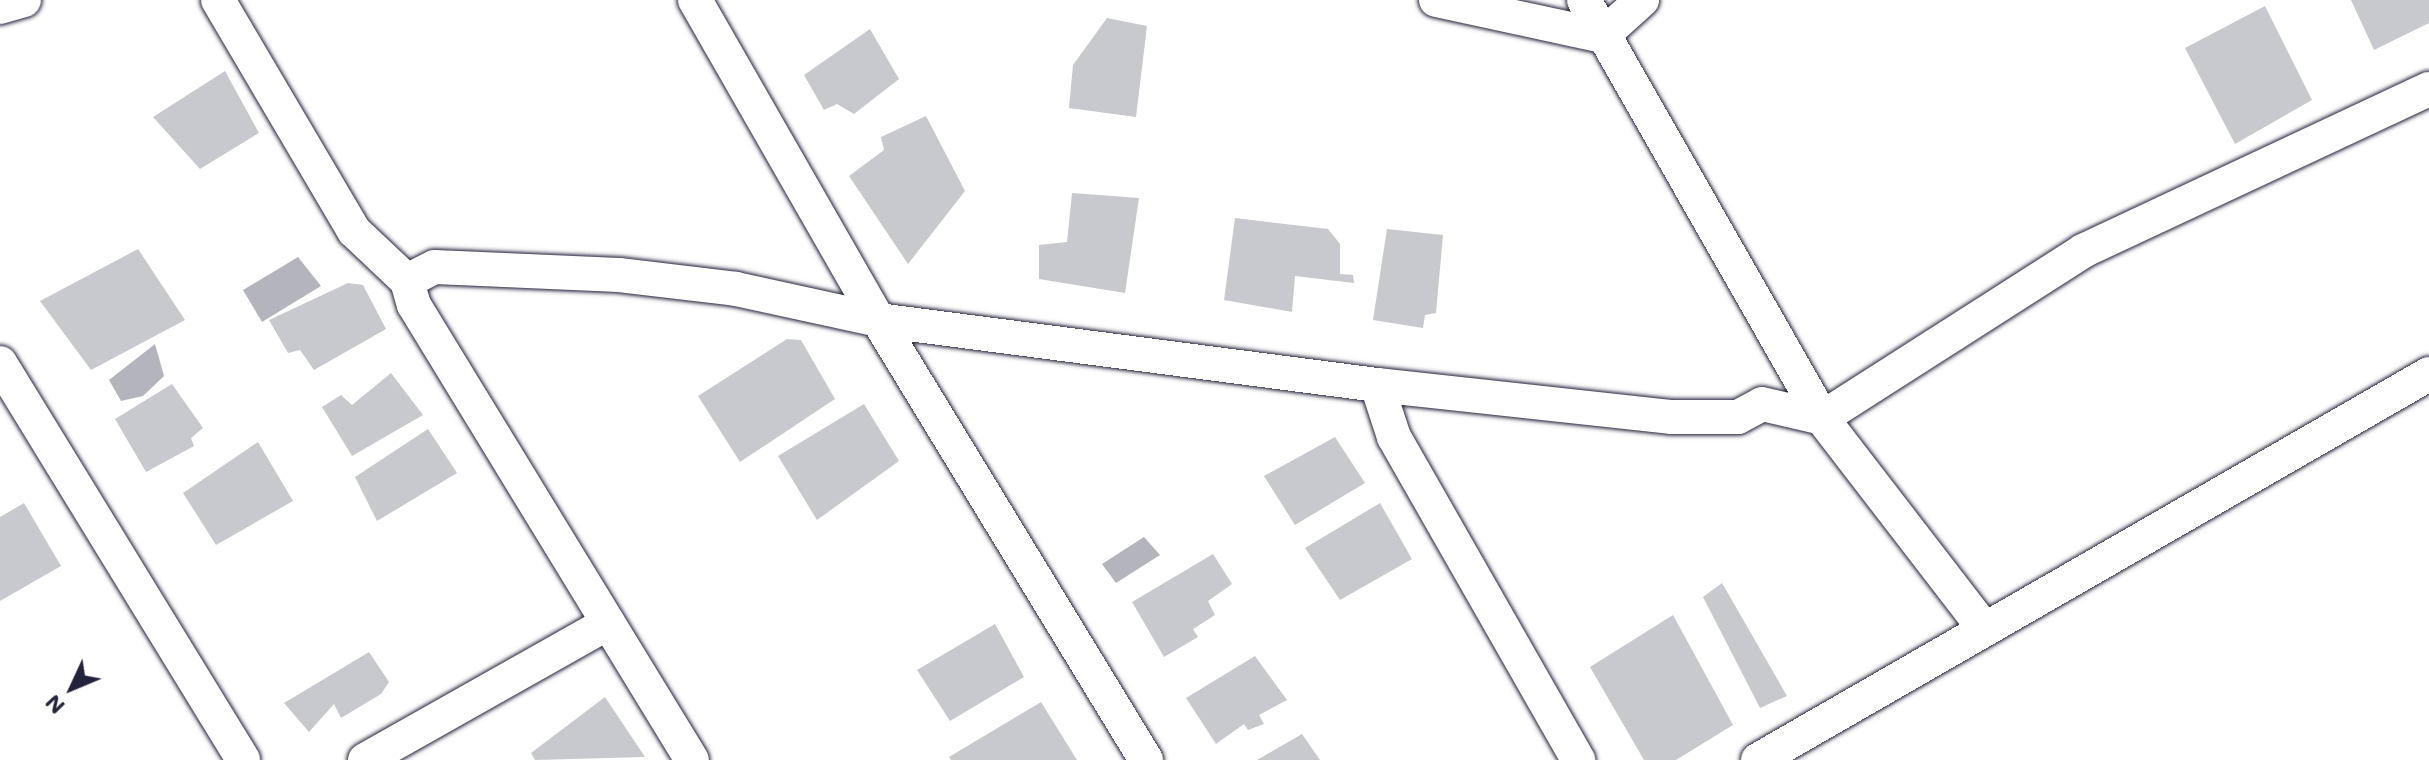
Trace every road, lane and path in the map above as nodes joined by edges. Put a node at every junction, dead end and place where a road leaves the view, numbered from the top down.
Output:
1 (24, 0) edge
2 (218, 0) edge
3 (695, 0) edge
4 (1436, 0) edge
5 (1584, 0) edge
6 (1642, 0) edge
7 (0, 7) edge
8 (1602, 36) junction
9 (2429, 89) edge
10 (407, 281) junction
11 (878, 320) junction
12 (0, 363) edge
13 (2429, 374) edge
14 (1377, 385) junction
15 (1822, 418) junction
16 (608, 623) junction
17 (1983, 627) junction
18 (243, 760) edge
19 (365, 760) edge
20 (692, 760) edge
21 (1146, 760) edge
22 (1578, 760) edge
23 (1758, 760) edge

1 - 7 street
2 - 10 street
3 - 11 street
4 - 8 street
5 - 8 street
6 - 8 street
8 - 15 street
9 - 15 street
10 - 11 street
10 - 16 street
11 - 14 street
11 - 21 street
12 - 18 street
13 - 17 street
14 - 15 street
14 - 22 street
15 - 17 street
16 - 19 street
16 - 20 street
17 - 23 street

